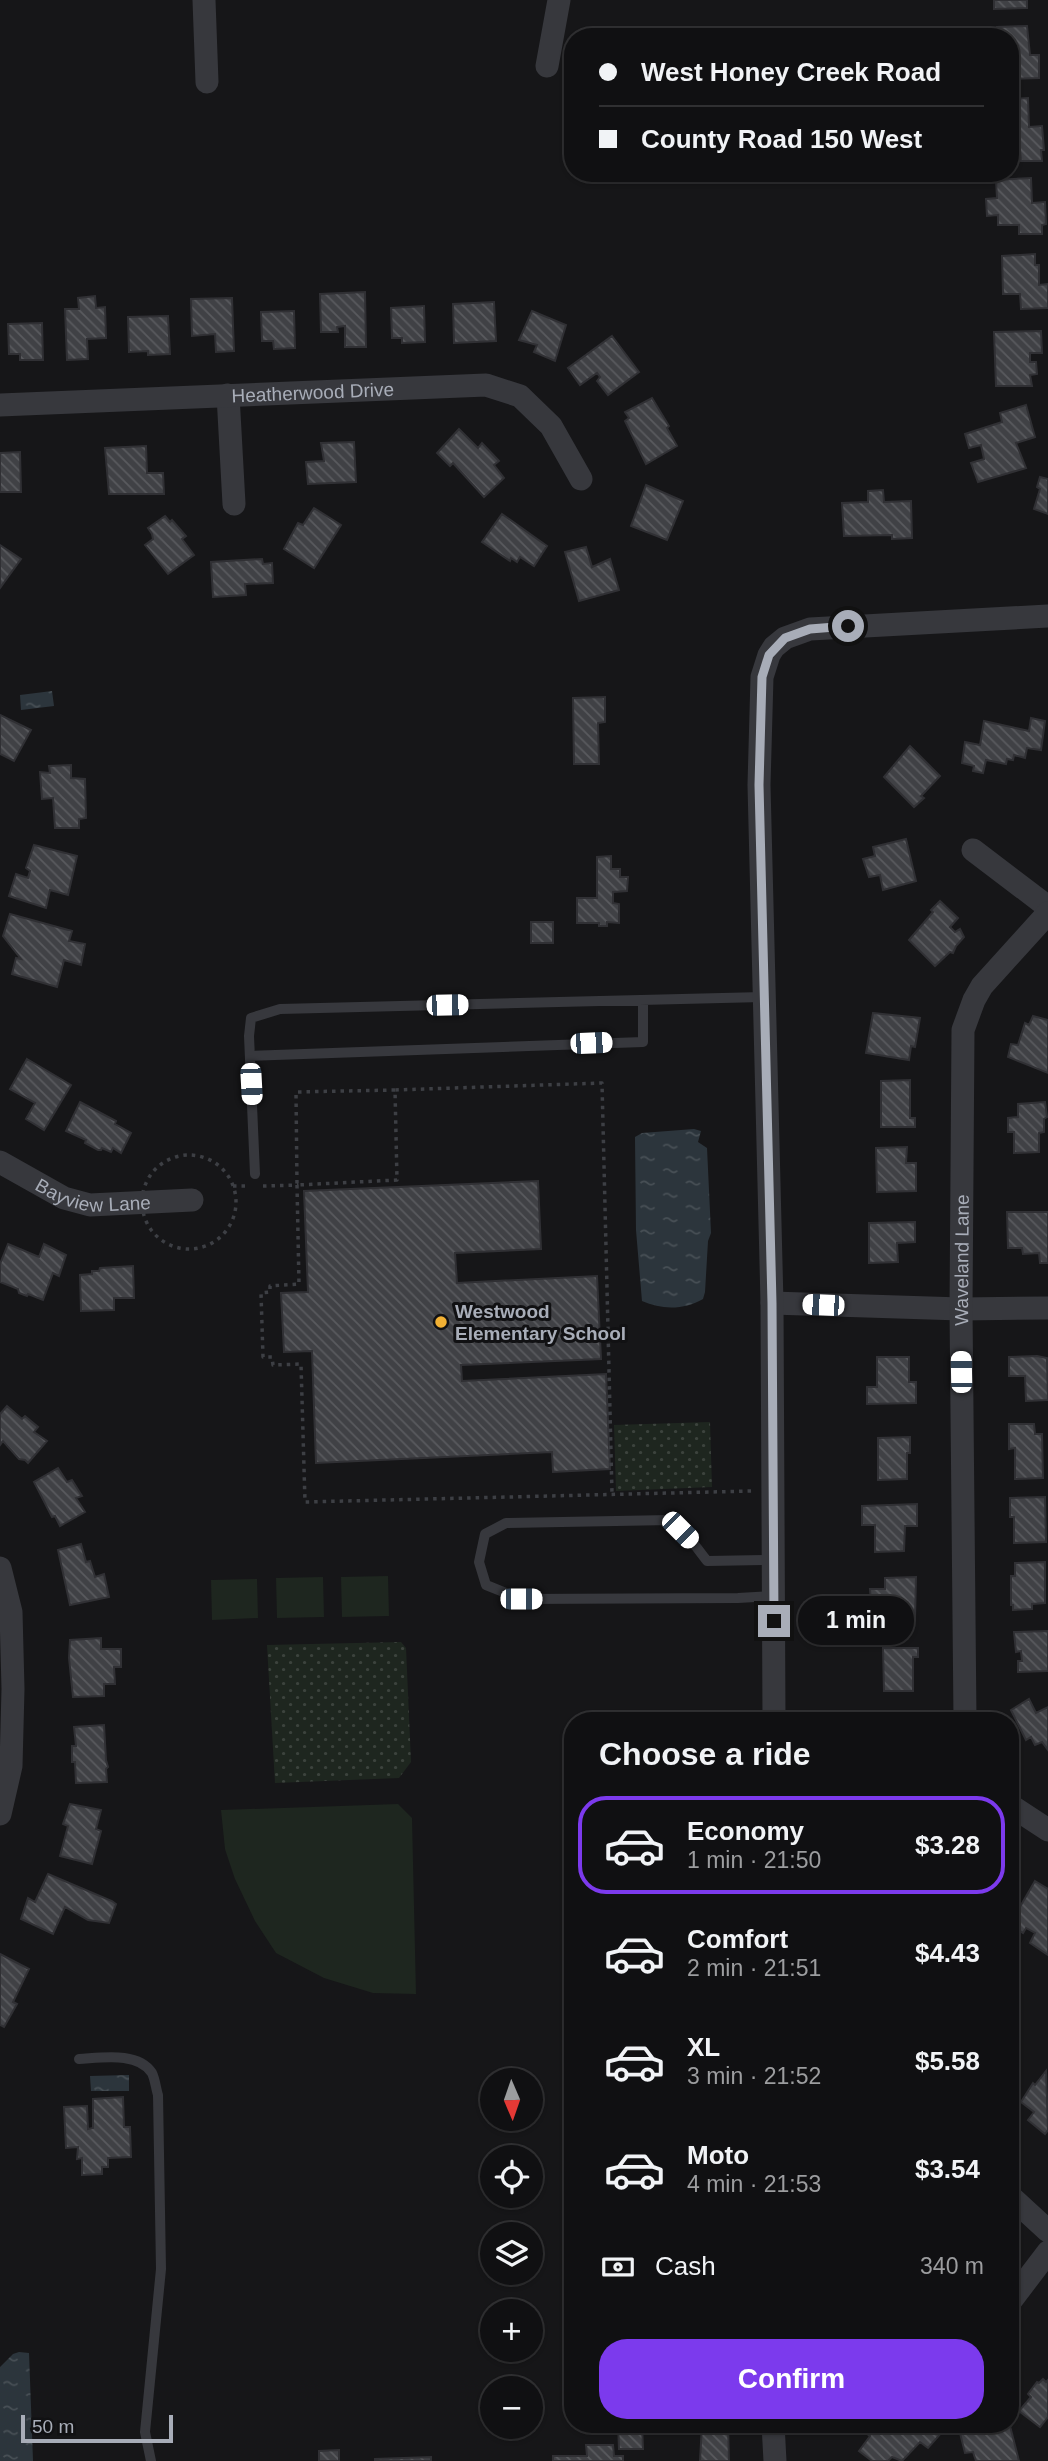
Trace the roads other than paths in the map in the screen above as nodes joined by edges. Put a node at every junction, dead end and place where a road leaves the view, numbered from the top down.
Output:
1 (204, 0) edge
2 (559, 0) edge
3 (547, 66) dead end
4 (207, 82) dead end
5 (229, 395) junction
6 (0, 405) edge
7 (581, 479) dead end
8 (234, 504) dead end
9 (1048, 617) edge
10 (973, 850) dead end
11 (1048, 907) edge
12 (1048, 913) edge
13 (763, 997) junction
14 (643, 1000) junction
15 (250, 1056) junction
16 (0, 1161) edge
17 (255, 1174) dead end
18 (192, 1200) dead end
19 (772, 1303) junction
20 (1048, 1308) edge
21 (961, 1309) junction
22 (772, 1560) junction
23 (0, 1568) edge
24 (774, 1596) junction
25 (774, 1712) edge
26 (965, 1712) edge
27 (1019, 1811) edge
28 (0, 1814) edge
29 (1048, 1830) edge
30 (79, 2059) dead end
31 (1019, 2204) edge
32 (1048, 2231) edge
33 (1048, 2252) edge
34 (1019, 2290) edge
35 (774, 2433) edge
36 (151, 2461) edge
37 (775, 2461) edge

1 - 4 street
2 - 3 street
5 - 6 street, Heatherwood Drive
5 - 7 street, Heatherwood Drive
5 - 8 street
9 - 13 street
10 - 11 street
12 - 21 street, Waveland Lane
13 - 14 lane
13 - 19 street
14 - 15 lane
14 - 15 lane
15 - 17 lane
16 - 18 street, Bayview Lane
19 - 21 street
19 - 22 street
20 - 21 street
21 - 26 street, Waveland Lane
22 - 24 street
22 - 24 lane
23 - 28 street
24 - 25 street
27 - 29 street
30 - 36 lane
31 - 32 street
33 - 34 street
35 - 37 street

